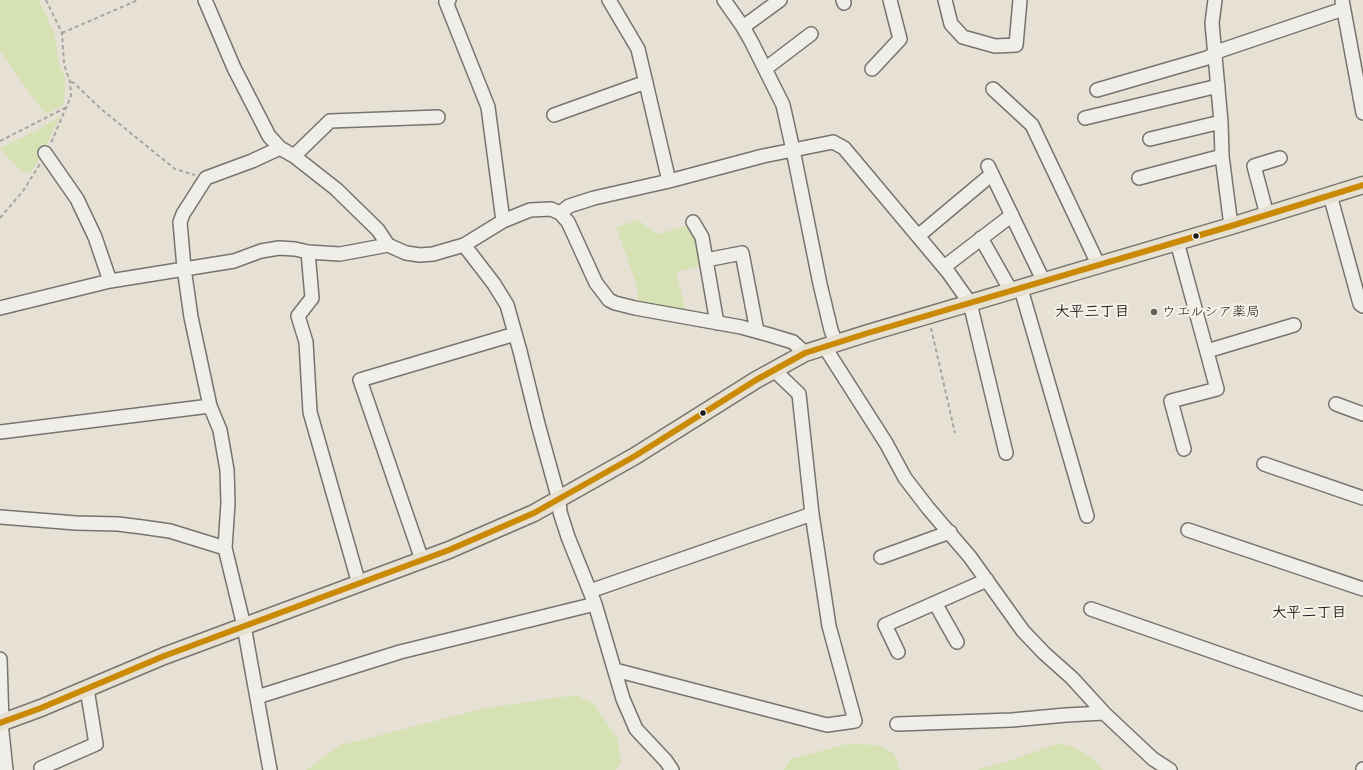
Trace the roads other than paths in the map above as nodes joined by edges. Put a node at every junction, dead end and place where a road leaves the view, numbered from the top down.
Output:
1 (205, 0) edge
2 (449, 0) edge
3 (609, 0) edge
4 (724, 0) edge
5 (780, 0) edge
6 (890, 0) edge
7 (945, 0) edge
8 (1020, 0) edge
9 (1215, 0) edge
10 (1342, 4) edge
11 (743, 27) junction
12 (811, 34) dead end
13 (1216, 54) junction
14 (765, 69) junction
15 (872, 69) dead end
16 (646, 82) junction
17 (1218, 86) junction
18 (993, 89) dead end
19 (1097, 90) dead end
20 (1363, 113) edge
21 (554, 115) dead end
22 (438, 117) dead end
23 (1085, 118) dead end
24 (1221, 122) junction
25 (1150, 139) dead end
26 (280, 148) junction
27 (793, 150) junction
28 (45, 153) road end
29 (294, 156) junction
30 (1222, 156) junction
31 (1280, 158) dead end
32 (1139, 178) dead end
33 (669, 181) junction
34 (1363, 185) edge
35 (1330, 195) junction
36 (560, 212) junction
37 (1012, 215) junction
38 (1267, 215) junction
39 (503, 221) junction
40 (693, 222) dead end
41 (1231, 226) junction
42 (918, 236) junction
43 (981, 238) junction
44 (1177, 242) junction
45 (464, 244) junction
46 (388, 245) junction
47 (308, 252) junction
48 (706, 260) junction
49 (1099, 266) junction
50 (944, 267) junction
51 (184, 268) junction
52 (110, 281) junction
53 (1044, 282) junction
54 (1016, 290) junction
55 (970, 303) junction
56 (1363, 306) edge
57 (0, 308) edge
58 (717, 323) junction
59 (1294, 324) dead end
60 (757, 332) junction
61 (515, 334) junction
62 (830, 345) junction
63 (1207, 351) junction
64 (805, 353) junction
65 (774, 370) junction
66 (1336, 404) dead end
67 (210, 406) junction
68 (1363, 414) edge
69 (0, 432) edge
70 (1184, 448) dead end
71 (1006, 453) dead end
72 (1264, 464) dead end
73 (1363, 498) edge
74 (559, 500) junction
75 (812, 514) junction
76 (1087, 516) dead end
77 (0, 517) edge
78 (1188, 530) dead end
79 (950, 532) junction
80 (225, 548) junction
81 (881, 557) dead end
82 (422, 560) junction
83 (987, 580) junction
84 (359, 584) junction
85 (1363, 589) edge
86 (590, 591) junction
87 (935, 603) junction
88 (595, 604) junction
89 (1091, 609) dead end
90 (244, 626) junction
91 (957, 642) dead end
92 (898, 652) dead end
93 (0, 659) edge
94 (615, 670) junction
95 (87, 689) junction
96 (257, 696) junction
97 (1363, 704) edge
98 (1104, 713) junction
99 (1, 723) edge
100 (898, 724) dead end
101 (41, 768) dead end
102 (6, 770) edge
103 (270, 770) edge
104 (672, 770) edge
105 (1170, 770) edge

1 - 26 street
2 - 39 street
3 - 16 street
4 - 11 street
5 - 11 street
6 - 15 street
7 - 8 street
9 - 13 street
10 - 13 street
10 - 20 street
11 - 14 street
12 - 14 street
13 - 17 street
13 - 19 street
14 - 27 street
16 - 21 street
16 - 33 street
17 - 23 street
17 - 24 street
18 - 49 street
22 - 29 street
24 - 25 street
24 - 30 street
26 - 29 street
26 - 51 street
27 - 33 street
27 - 42 street
27 - 62 street
28 - 52 street
29 - 46 street
30 - 32 street
30 - 41 street
31 - 38 street
33 - 36 street
34 - 35 main road
35 - 38 main road
35 - 56 street
36 - 39 street
36 - 58 street
37 - 42 street
37 - 43 street
37 - 53 street
38 - 41 main road
39 - 45 street
40 - 48 street
41 - 44 main road
42 - 50 street
43 - 50 street
43 - 54 street
44 - 49 main road
44 - 63 street
45 - 46 street
45 - 61 street
46 - 47 street
47 - 51 street
47 - 84 street
48 - 58 street
48 - 60 street
49 - 53 main road
50 - 55 street
51 - 52 street
51 - 67 street
52 - 57 street
53 - 54 main road
54 - 55 main road
54 - 76 street
55 - 62 main road
55 - 71 street
58 - 60 street
59 - 63 street
60 - 64 street
61 - 74 street
61 - 82 street
62 - 64 main road
62 - 79 street
63 - 70 street
64 - 65 main road
65 - 74 main road
65 - 75 street
66 - 68 street
67 - 69 street
67 - 80 street
72 - 73 street
74 - 82 main road
74 - 86 street
75 - 86 street
75 - 94 street
77 - 80 street
78 - 85 street
79 - 81 street
79 - 83 street
80 - 90 street
82 - 84 main road
83 - 87 street
83 - 98 street
84 - 90 main road
86 - 88 street
87 - 91 street
87 - 92 street
88 - 94 street
88 - 96 street
89 - 97 street
90 - 95 main road
90 - 96 street
93 - 99 street
94 - 104 street
95 - 99 main road
95 - 101 street
96 - 103 street
98 - 100 street
98 - 105 street
99 - 102 street

